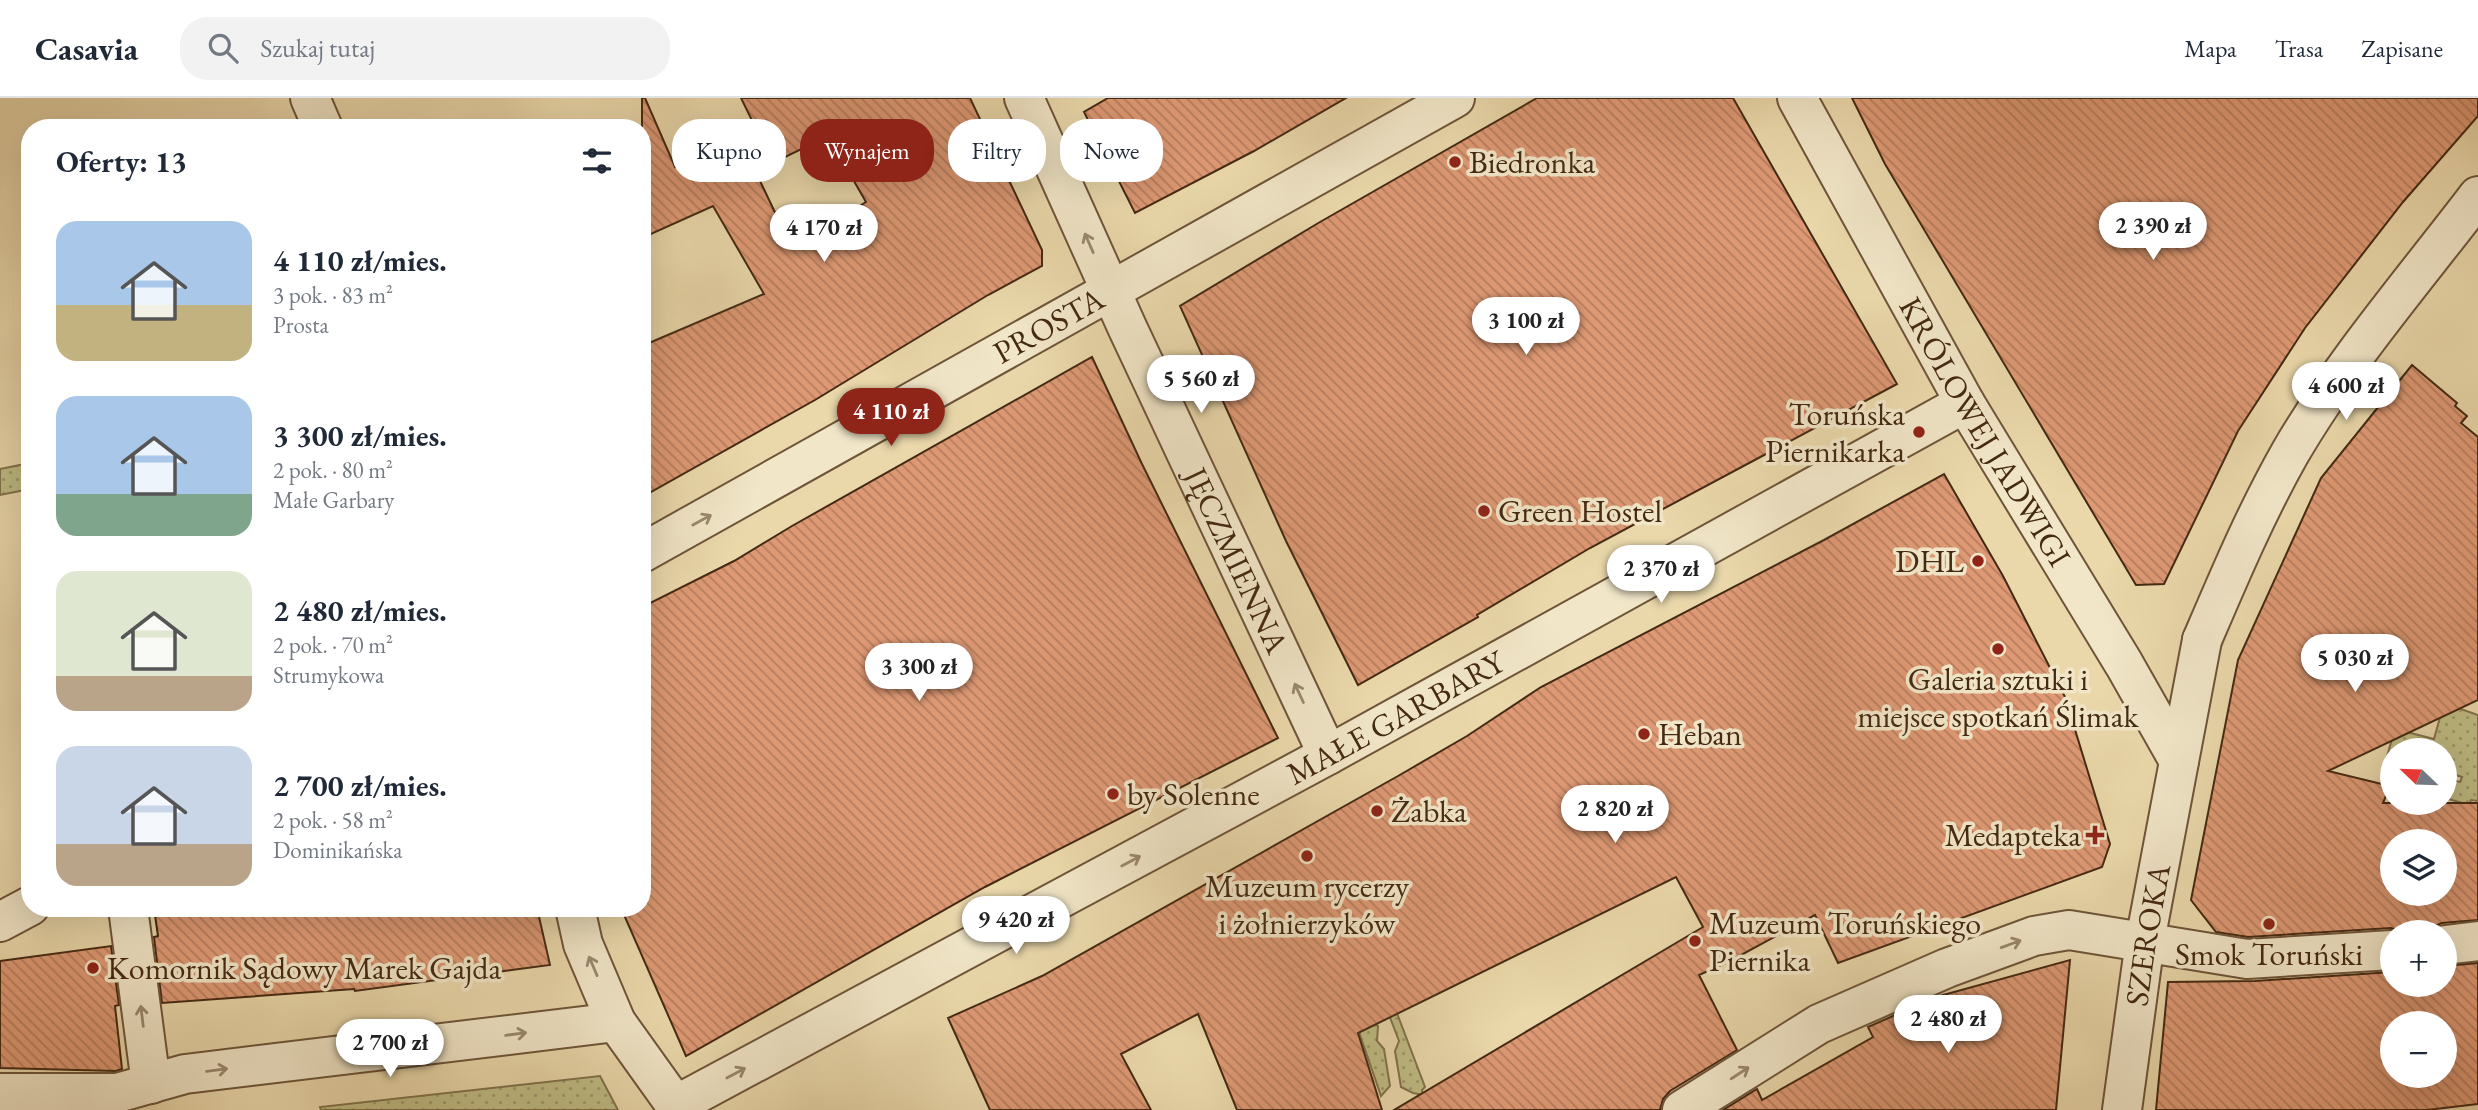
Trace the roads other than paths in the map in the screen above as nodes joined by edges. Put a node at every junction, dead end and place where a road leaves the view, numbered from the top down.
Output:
1 (310, 98) edge
2 (1024, 98) edge
3 (1455, 98) edge
4 (1797, 98) edge
5 (319, 119) edge
6 (2478, 196) edge
7 (1111, 291) junction
8 (1965, 403) junction
9 (651, 548) edge
10 (1328, 755) junction
11 (2179, 761) junction
12 (21, 911) edge
13 (129, 917) edge
14 (577, 917) edge
15 (0, 922) edge
16 (2145, 941) junction
17 (2478, 941) edge
18 (2457, 944) edge
19 (2380, 951) edge
20 (616, 1022) junction
21 (151, 1084) junction
22 (0, 1093) edge
23 (678, 1107) edge
24 (1682, 1110) edge
25 (2122, 1110) edge

1 - 5 street
7 -> 2 street, JĘCZMIENNA
3 - 7 street, PROSTA
4 - 8 street, KRÓLOWEJ JADWIGI
6 - 11 street, SZEROKA
9 -> 7 street, PROSTA
10 -> 7 street, JĘCZMIENNA
8 - 10 street, MAŁE GARBARY
8 - 11 street, KRÓLOWEJ JADWIGI
23 -> 10 street, MAŁE GARBARY
11 - 16 street, SZEROKA
12 - 15 street
21 -> 13 street
20 -> 14 street
16 - 19 street
24 -> 16 street
16 - 25 street, SZEROKA
17 - 18 street
21 -> 20 street
20 - 23 street
21 - 22 street

